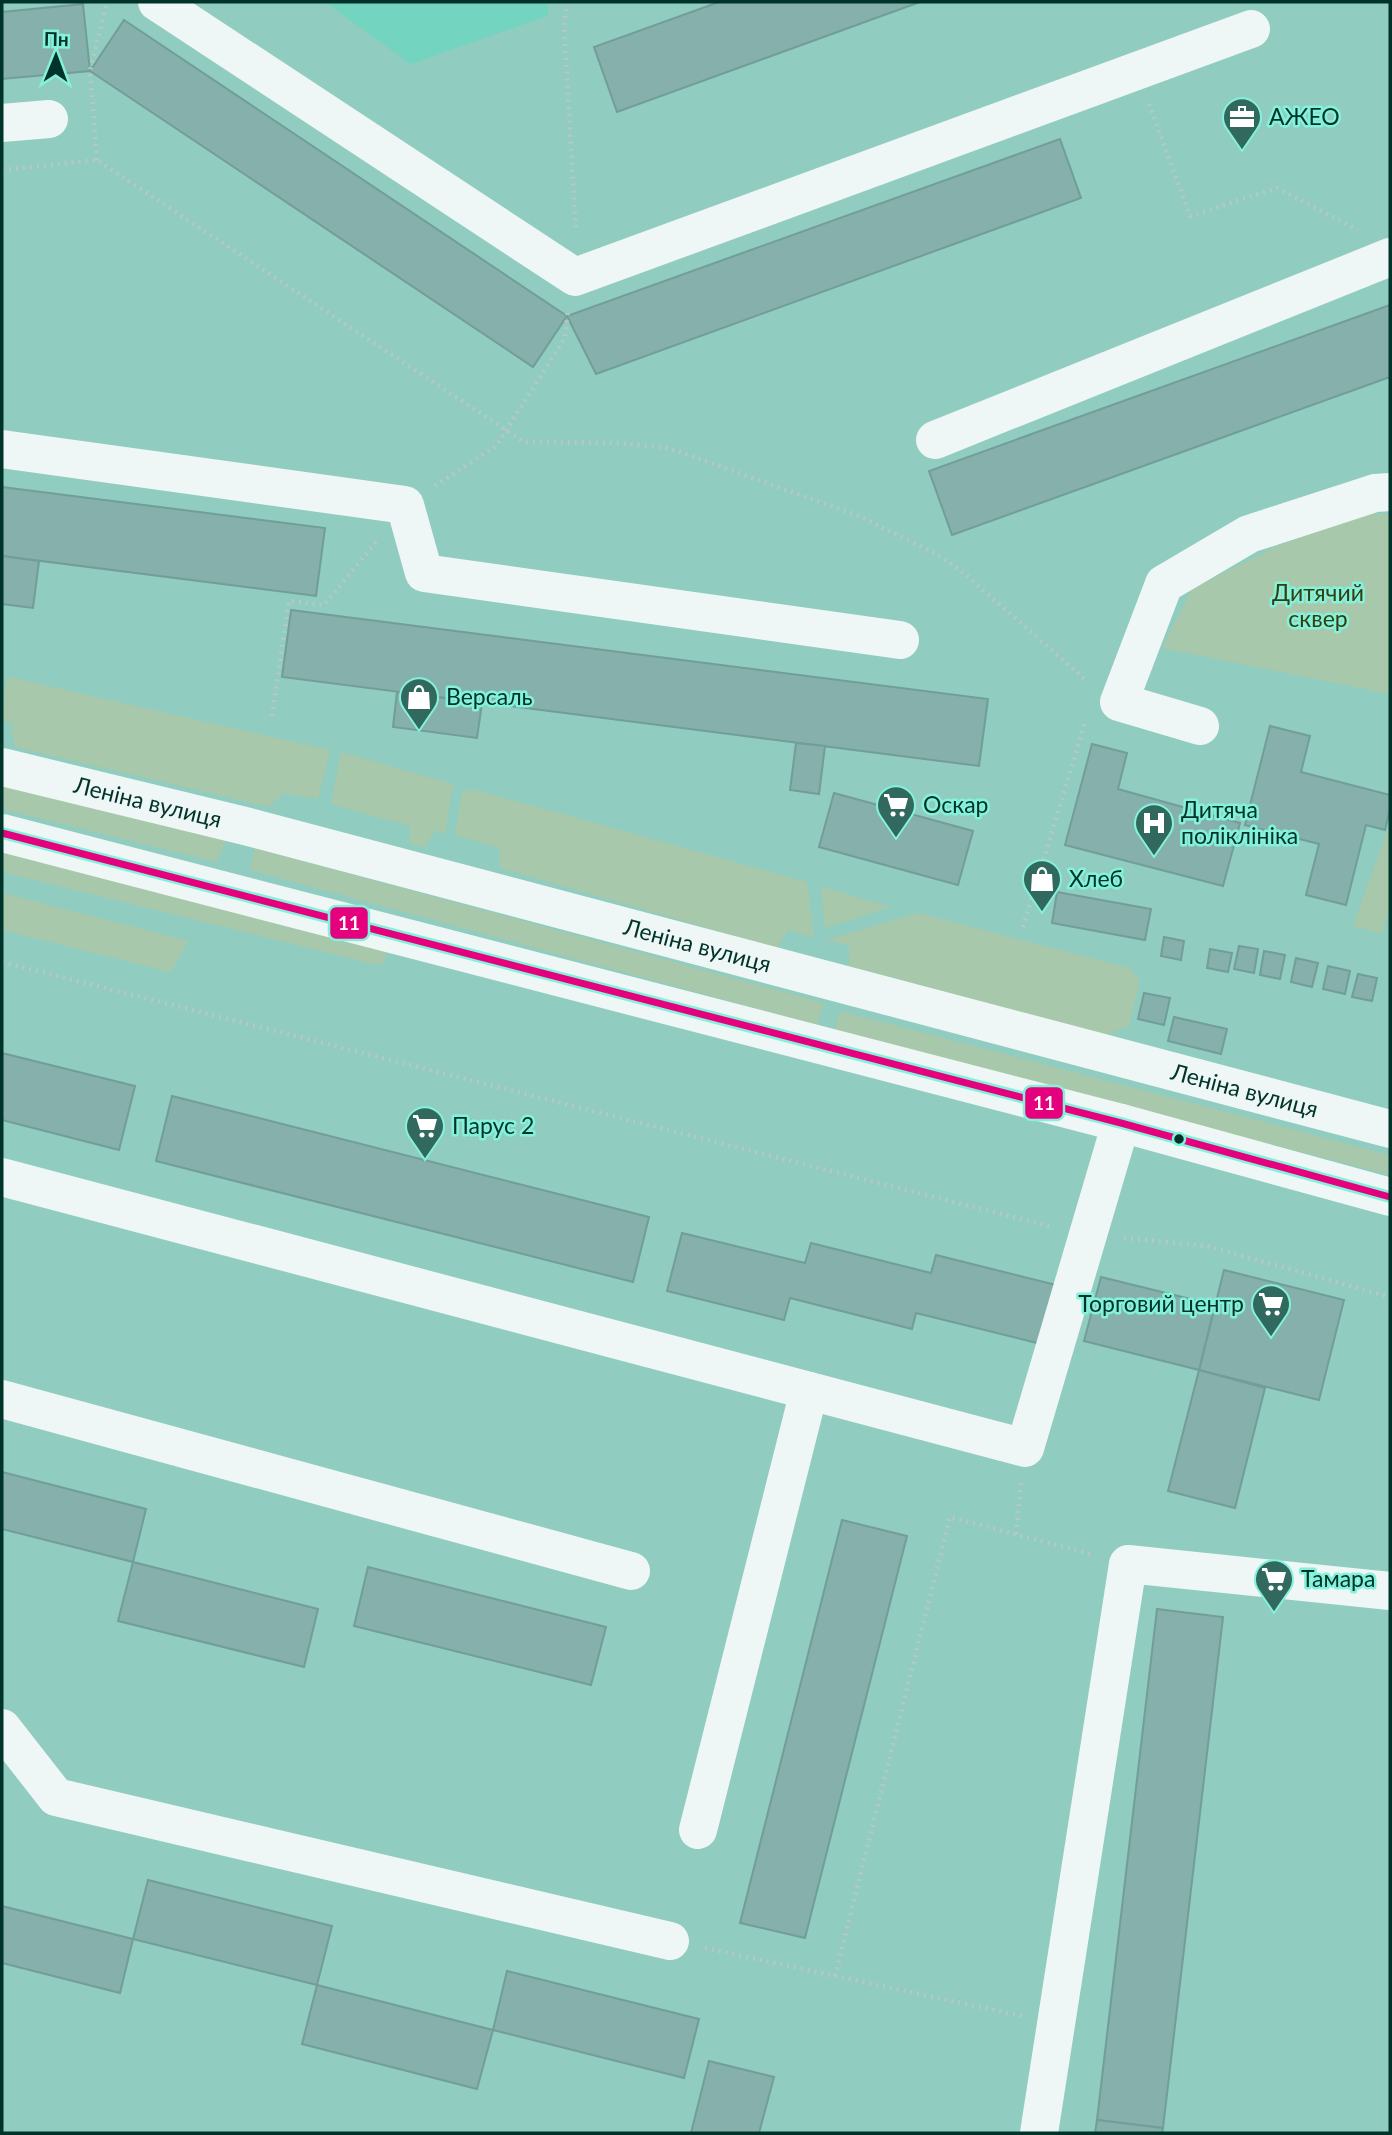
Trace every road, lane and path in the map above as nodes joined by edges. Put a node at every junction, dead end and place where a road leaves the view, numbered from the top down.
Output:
1 (107, 2) edge
2 (157, 2) edge
3 (567, 2) edge
4 (1251, 29) dead end
5 (1137, 71) junction
6 (49, 119) dead end
7 (2, 123) edge
8 (97, 160) junction
9 (2, 170) edge
10 (1379, 246) edge
11 (575, 277) junction
12 (504, 430) junction
13 (935, 440) dead end
14 (2, 449) edge
15 (1390, 492) edge
16 (405, 505) junction
17 (900, 640) dead end
18 (1095, 689) dead end
19 (1087, 715) dead end
20 (272, 716) dead end
21 (1200, 726) dead end
22 (2, 767) edge
23 (2, 833) edge
24 (1023, 927) dead end
25 (2, 962) edge
26 (1121, 1123) junction
27 (1390, 1129) edge
28 (2, 1177) edge
29 (1390, 1197) edge
30 (1086, 1235) junction
31 (1390, 1297) edge
32 (809, 1391) junction
33 (2, 1399) edge
34 (1025, 1448) junction
35 (1016, 1535) junction
36 (1128, 1564) junction
37 (631, 1571) dead end
38 (1390, 1591) edge
39 (2, 1728) edge
40 (698, 1830) dead end
41 (670, 1941) joint
42 (835, 1976) junction
43 (1056, 2024) junction
44 (1039, 2133) edge

1 - 8 path
2 - 11 street
3 - 11 path
4 - 5 street
5 - 10 path
5 - 11 street
6 - 7 street
8 - 9 path
8 - 12 path
10 - 13 street
11 - 12 path
12 - 16 path
12 - 18 path
14 - 16 street
15 - 21 street
16 - 17 street
16 - 20 path
19 - 24 path
22 - 27 street, Леніна вулиця
23 - 26 street
25 - 30 path
26 - 29 street
26 - 30 street
28 - 32 street
30 - 31 path
30 - 34 street
32 - 34 street
32 - 40 street
33 - 37 street
34 - 35 path
35 - 36 path
35 - 42 path
36 - 38 street
36 - 43 street
39 - 41 street
41 - 42 path
42 - 43 path
43 - 44 street

